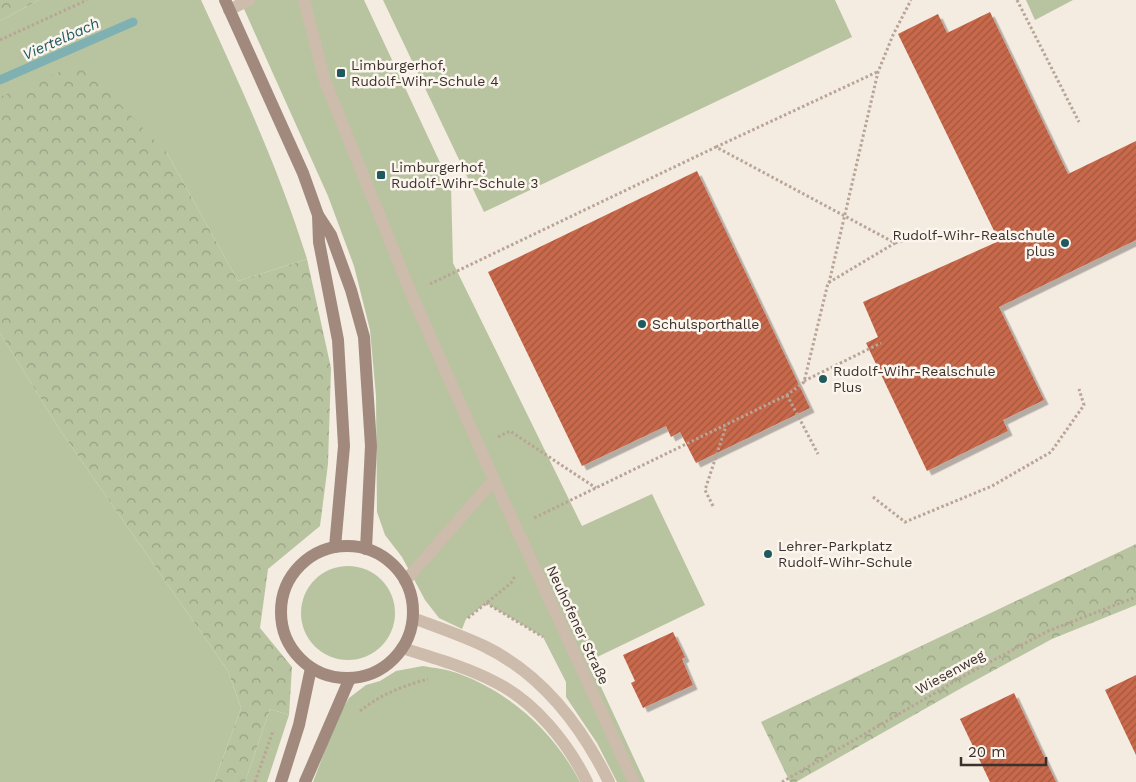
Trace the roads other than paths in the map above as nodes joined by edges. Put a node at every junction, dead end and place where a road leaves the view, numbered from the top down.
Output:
1 (249, 0) edge
2 (304, 0) edge
3 (227, 5) edge
4 (318, 215) junction
5 (494, 480) junction
6 (335, 547) junction
7 (366, 549) junction
8 (405, 581) junction
9 (413, 618) junction
10 (402, 648) junction
11 (311, 668) junction
12 (350, 678) junction
13 (282, 782) edge
14 (305, 782) edge
15 (587, 782) edge
16 (609, 782) edge
17 (634, 782) edge

1 - 3 street
2 - 5 street, Neuhofener Straße
3 - 4 main road
4 - 6 main road
4 - 7 main road
5 - 8 street
5 - 17 street, Neuhofener Straße
6 - 7 main road
6 - 11 main road
7 - 8 main road
8 - 9 main road
9 - 10 main road
9 - 16 street
10 - 12 main road
10 - 15 street
11 - 12 main road
11 - 13 main road
12 - 14 main road

